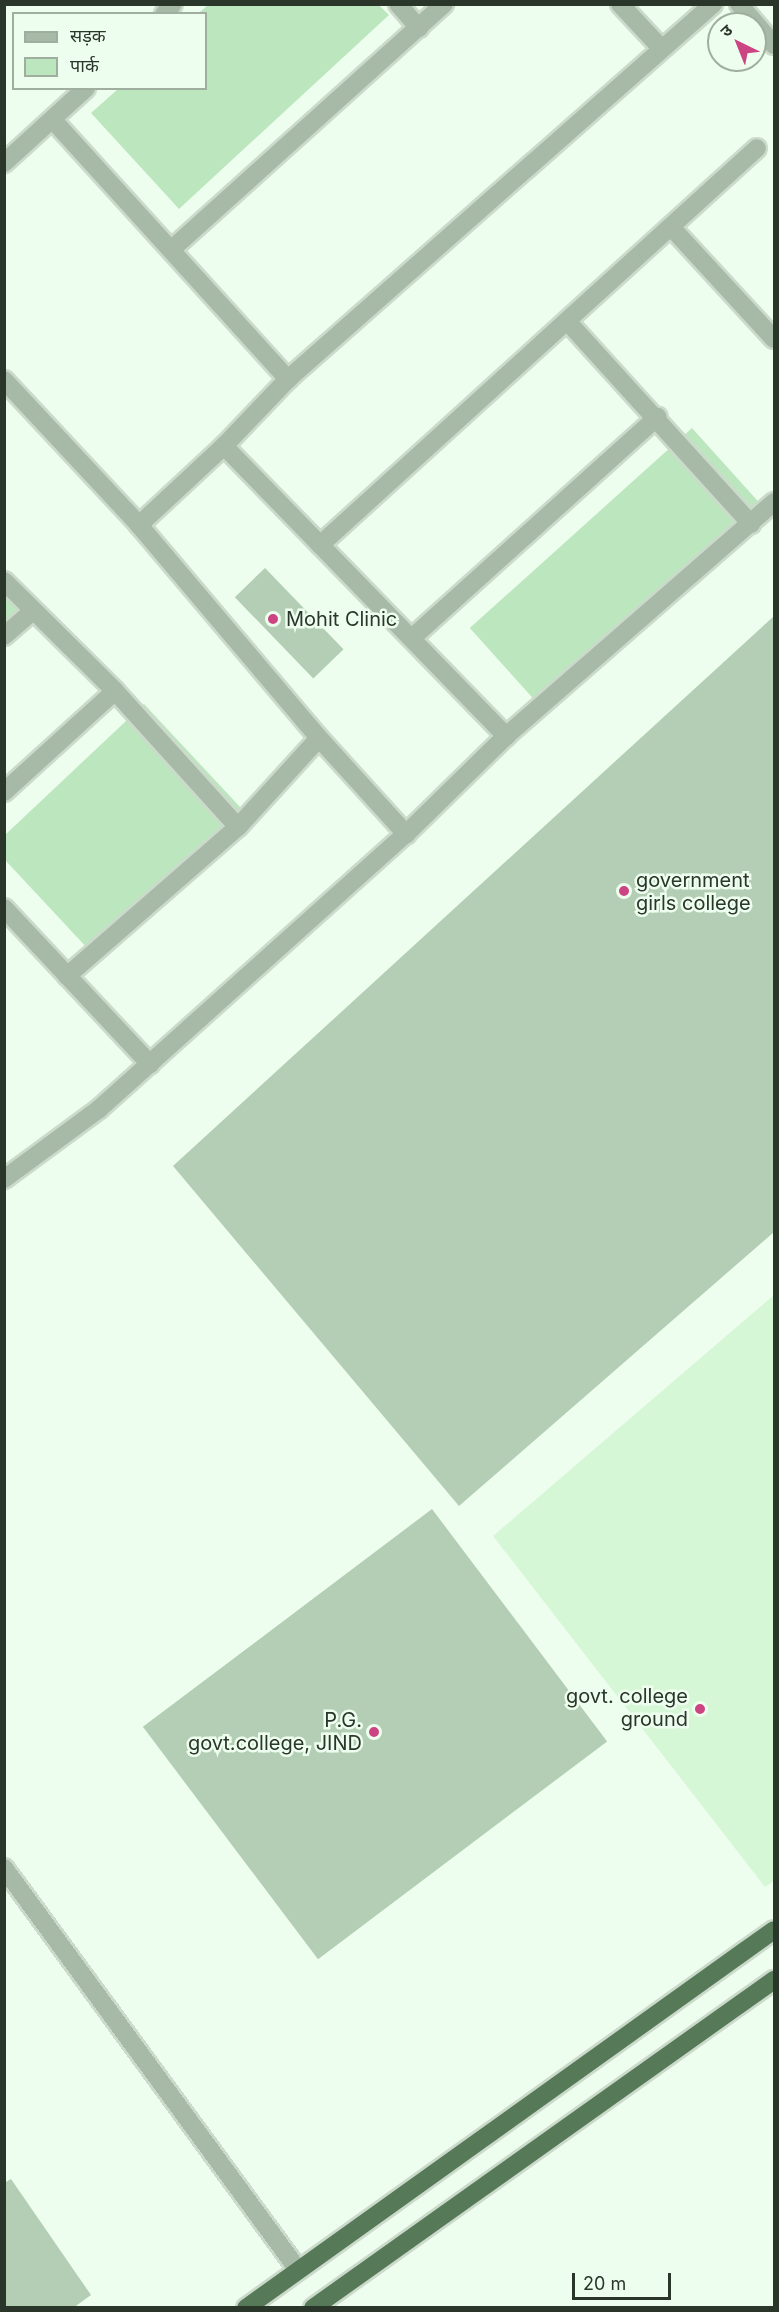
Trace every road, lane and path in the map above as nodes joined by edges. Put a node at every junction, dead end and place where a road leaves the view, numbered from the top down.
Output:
1 (398, 4) edge
2 (444, 4) edge
3 (620, 4) edge
4 (713, 4) edge
5 (739, 4) edge
6 (419, 27) junction
7 (774, 45) edge
8 (661, 48) junction
9 (84, 90) edge
10 (53, 120) junction
11 (757, 148) dead end
12 (4, 163) edge
13 (671, 227) junction
14 (172, 249) junction
15 (567, 321) junction
16 (774, 339) edge
17 (288, 379) junction
18 (4, 380) edge
19 (657, 417) junction
20 (225, 446) junction
21 (774, 502) edge
22 (751, 524) junction
23 (139, 525) junction
24 (320, 545) junction
25 (4, 581) edge
26 (32, 612) junction
27 (4, 636) edge
28 (413, 637) junction
29 (114, 691) junction
30 (506, 736) junction
31 (319, 738) junction
32 (4, 792) edge
33 (238, 827) junction
34 (406, 834) junction
35 (4, 908) edge
36 (67, 976) junction
37 (150, 1064) junction
38 (4, 1179) edge
39 (4, 1868) edge
40 (774, 1930) edge
41 (774, 1980) edge
42 (298, 2270) junction
43 (246, 2307) edge
44 (313, 2307) edge

1 - 6 street
2 - 6 street
3 - 8 street
4 - 8 street
5 - 7 street
6 - 14 street
8 - 17 street
9 - 10 street
10 - 12 street
10 - 14 street
11 - 13 street
13 - 15 street
13 - 16 street
14 - 17 street
15 - 19 street
15 - 24 street
17 - 20 street
18 - 23 street
19 - 22 street
19 - 28 street
20 - 23 street
20 - 24 street
21 - 22 street
22 - 30 street
23 - 31 street
24 - 28 street
25 - 26 street
26 - 27 street
26 - 29 street
28 - 30 street
29 - 32 street
29 - 33 street
30 - 34 street
31 - 33 street
31 - 34 street
33 - 36 street
34 - 37 street
35 - 36 street
36 - 37 street
37 - 38 street
39 - 42 street
40 - 42 highway
41 - 44 highway
42 - 43 highway

